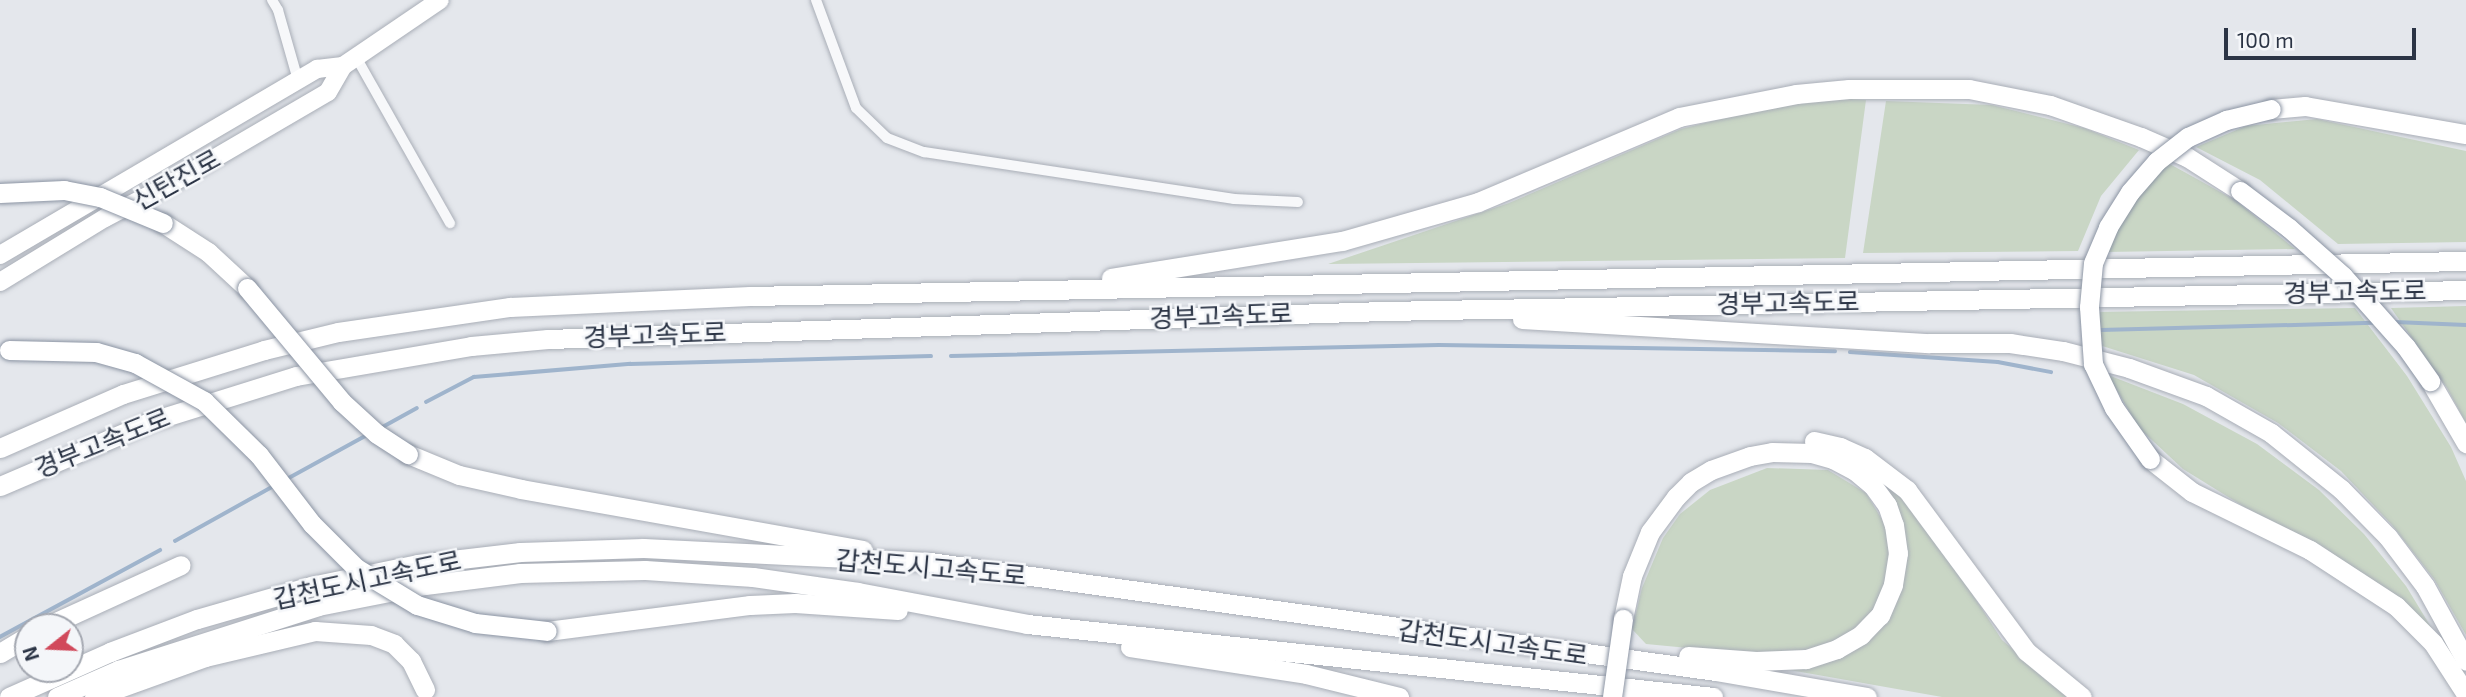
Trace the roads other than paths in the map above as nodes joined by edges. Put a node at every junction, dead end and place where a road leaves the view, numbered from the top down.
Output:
1 (272, 0) edge
2 (440, 0) edge
3 (816, 0) edge
4 (350, 61) junction
5 (298, 80) junction
6 (2466, 134) edge
7 (0, 193) edge
8 (1298, 202) dead end
9 (450, 223) dead end
10 (0, 255) edge
11 (2466, 261) edge
12 (0, 282) edge
13 (1039, 289) junction
14 (2466, 290) edge
15 (1385, 311) junction
16 (5, 352) edge
17 (2466, 443) edge
18 (0, 448) edge
19 (0, 486) edge
20 (930, 562) junction
21 (181, 565) dead end
22 (76, 613) edge
23 (956, 613) junction
24 (1618, 620) junction
25 (1027, 624) junction
26 (1476, 640) junction
27 (2466, 661) edge
28 (425, 690) dead end
29 (2466, 694) edge
30 (9, 697) edge
31 (58, 697) edge
32 (94, 697) edge
33 (1399, 697) edge
34 (1602, 697) edge
35 (1612, 697) edge
36 (1713, 697) edge
37 (1867, 697) edge
38 (2082, 697) edge

1 - 5 street
2 - 4 main road, 신탄진로
3 - 8 street
4 - 5 main road, 신탄진로
4 - 9 street
4 - 12 main road, 신탄진로
5 - 10 main road, 신탄진로
6 - 29 highway, bridge
7 - 20 highway, bridge
11 - 13 highway, 경부고속도로
13 - 17 highway, bridge
13 - 18 highway, 경부고속도로
14 - 15 highway, 경부고속도로
15 - 19 highway, 경부고속도로
15 - 27 highway
16 - 23 highway, bridge
20 - 26 highway, 갑천도시고속도로
20 - 30 highway, 갑천도시고속도로
21 - 22 highway
23 - 25 highway, 갑천도시고속도로
23 - 31 highway, 갑천도시고속도로
24 - 26 highway
24 - 34 highway
24 - 35 highway, bridge
24 - 38 highway
25 - 33 highway
25 - 36 highway, 갑천도시고속도로
26 - 37 highway, 갑천도시고속도로
28 - 32 highway

